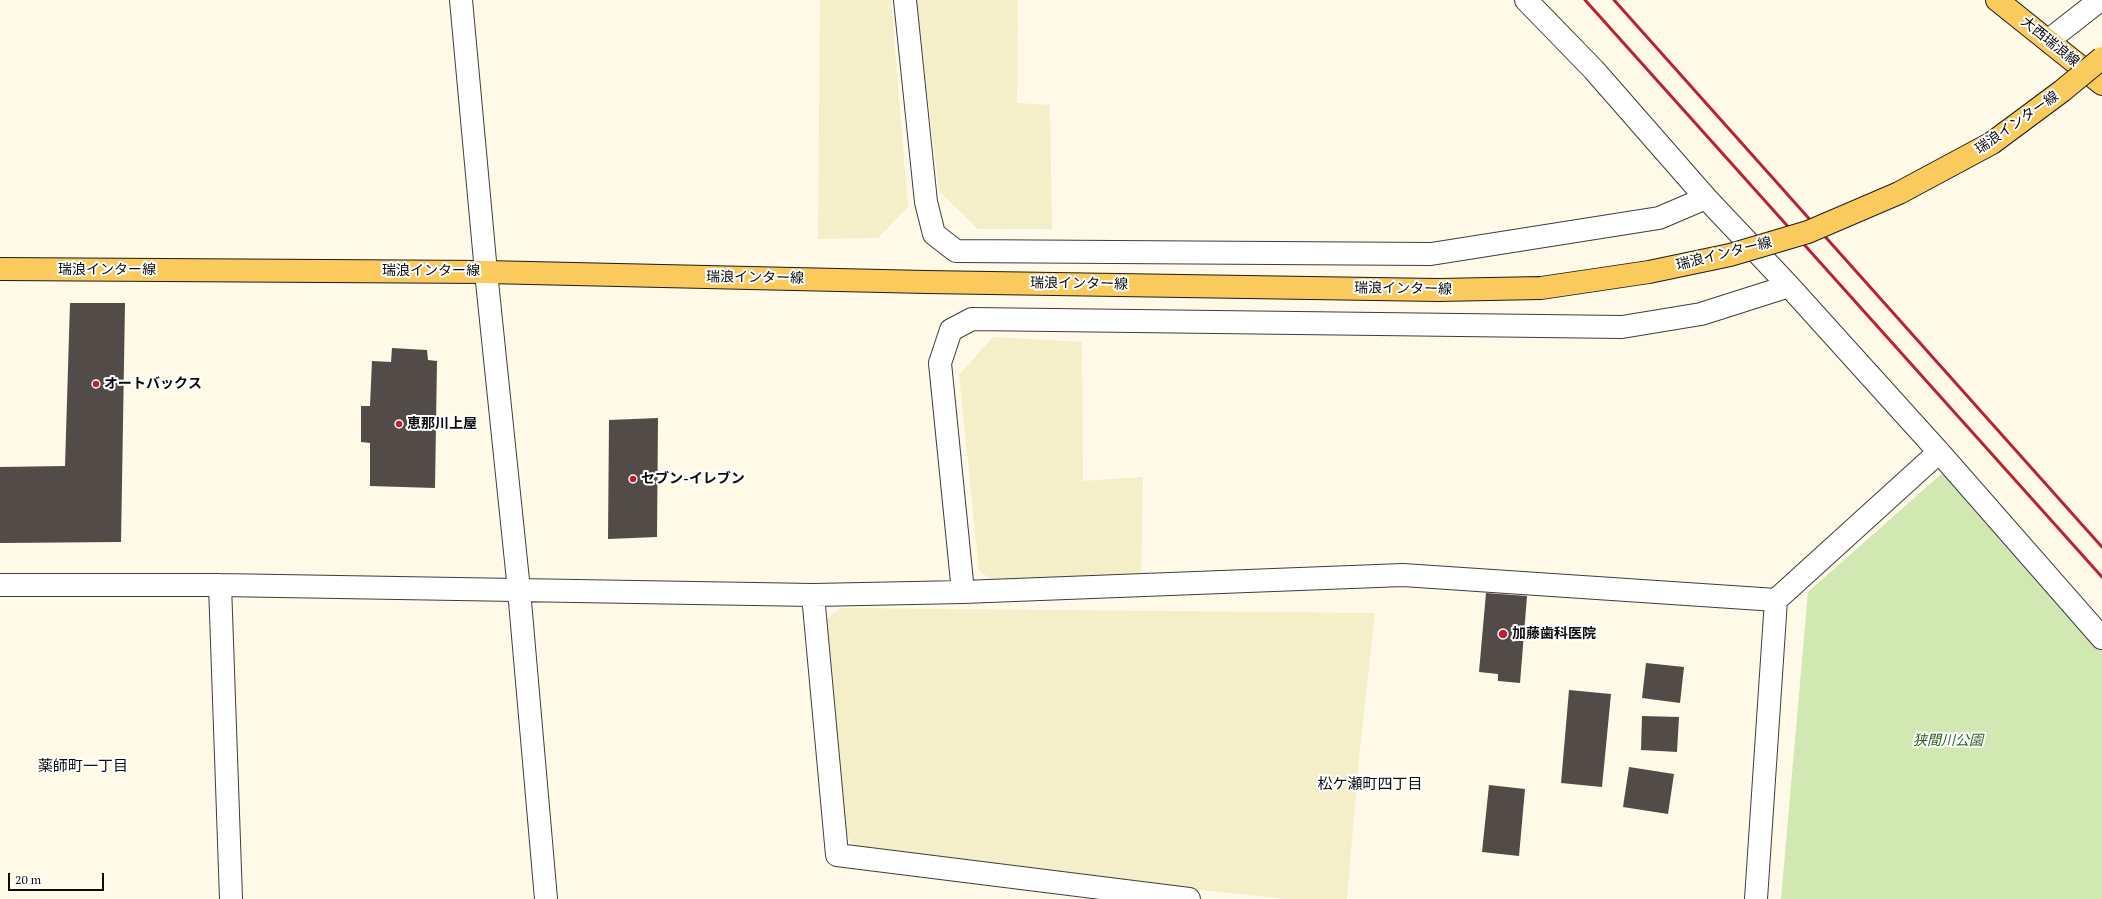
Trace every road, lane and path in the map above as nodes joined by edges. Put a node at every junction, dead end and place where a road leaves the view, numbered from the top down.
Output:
1 (461, 0) edge
2 (905, 0) edge
3 (1526, 0) edge
4 (1997, 0) edge
5 (2100, 0) edge
6 (2049, 40) junction
7 (2102, 58) edge
8 (2102, 84) edge
9 (1706, 198) junction
10 (0, 269) edge
11 (486, 272) junction
12 (1789, 286) junction
13 (1939, 452) junction
14 (0, 585) edge
15 (220, 585) junction
16 (519, 590) junction
17 (963, 592) junction
18 (813, 595) junction
19 (1776, 600) junction
20 (2098, 624) edge
21 (231, 899) edge
22 (546, 899) edge
23 (1189, 899) edge
24 (1756, 899) edge

1 - 11 street
2 - 9 street
3 - 9 street
4 - 6 main road, 大西瑞浪線
5 - 6 street
6 - 8 main road, 大西瑞浪線
7 - 11 main road, 瑞浪インター線, bridge
9 - 12 street
10 - 11 main road, 瑞浪インター線
11 - 16 street
12 - 13 street
12 - 17 street
13 - 19 street
13 - 20 street
14 - 15 street
15 - 16 street
15 - 21 street
16 - 18 street
16 - 22 street
17 - 18 street
17 - 19 street
18 - 23 street
19 - 24 street

